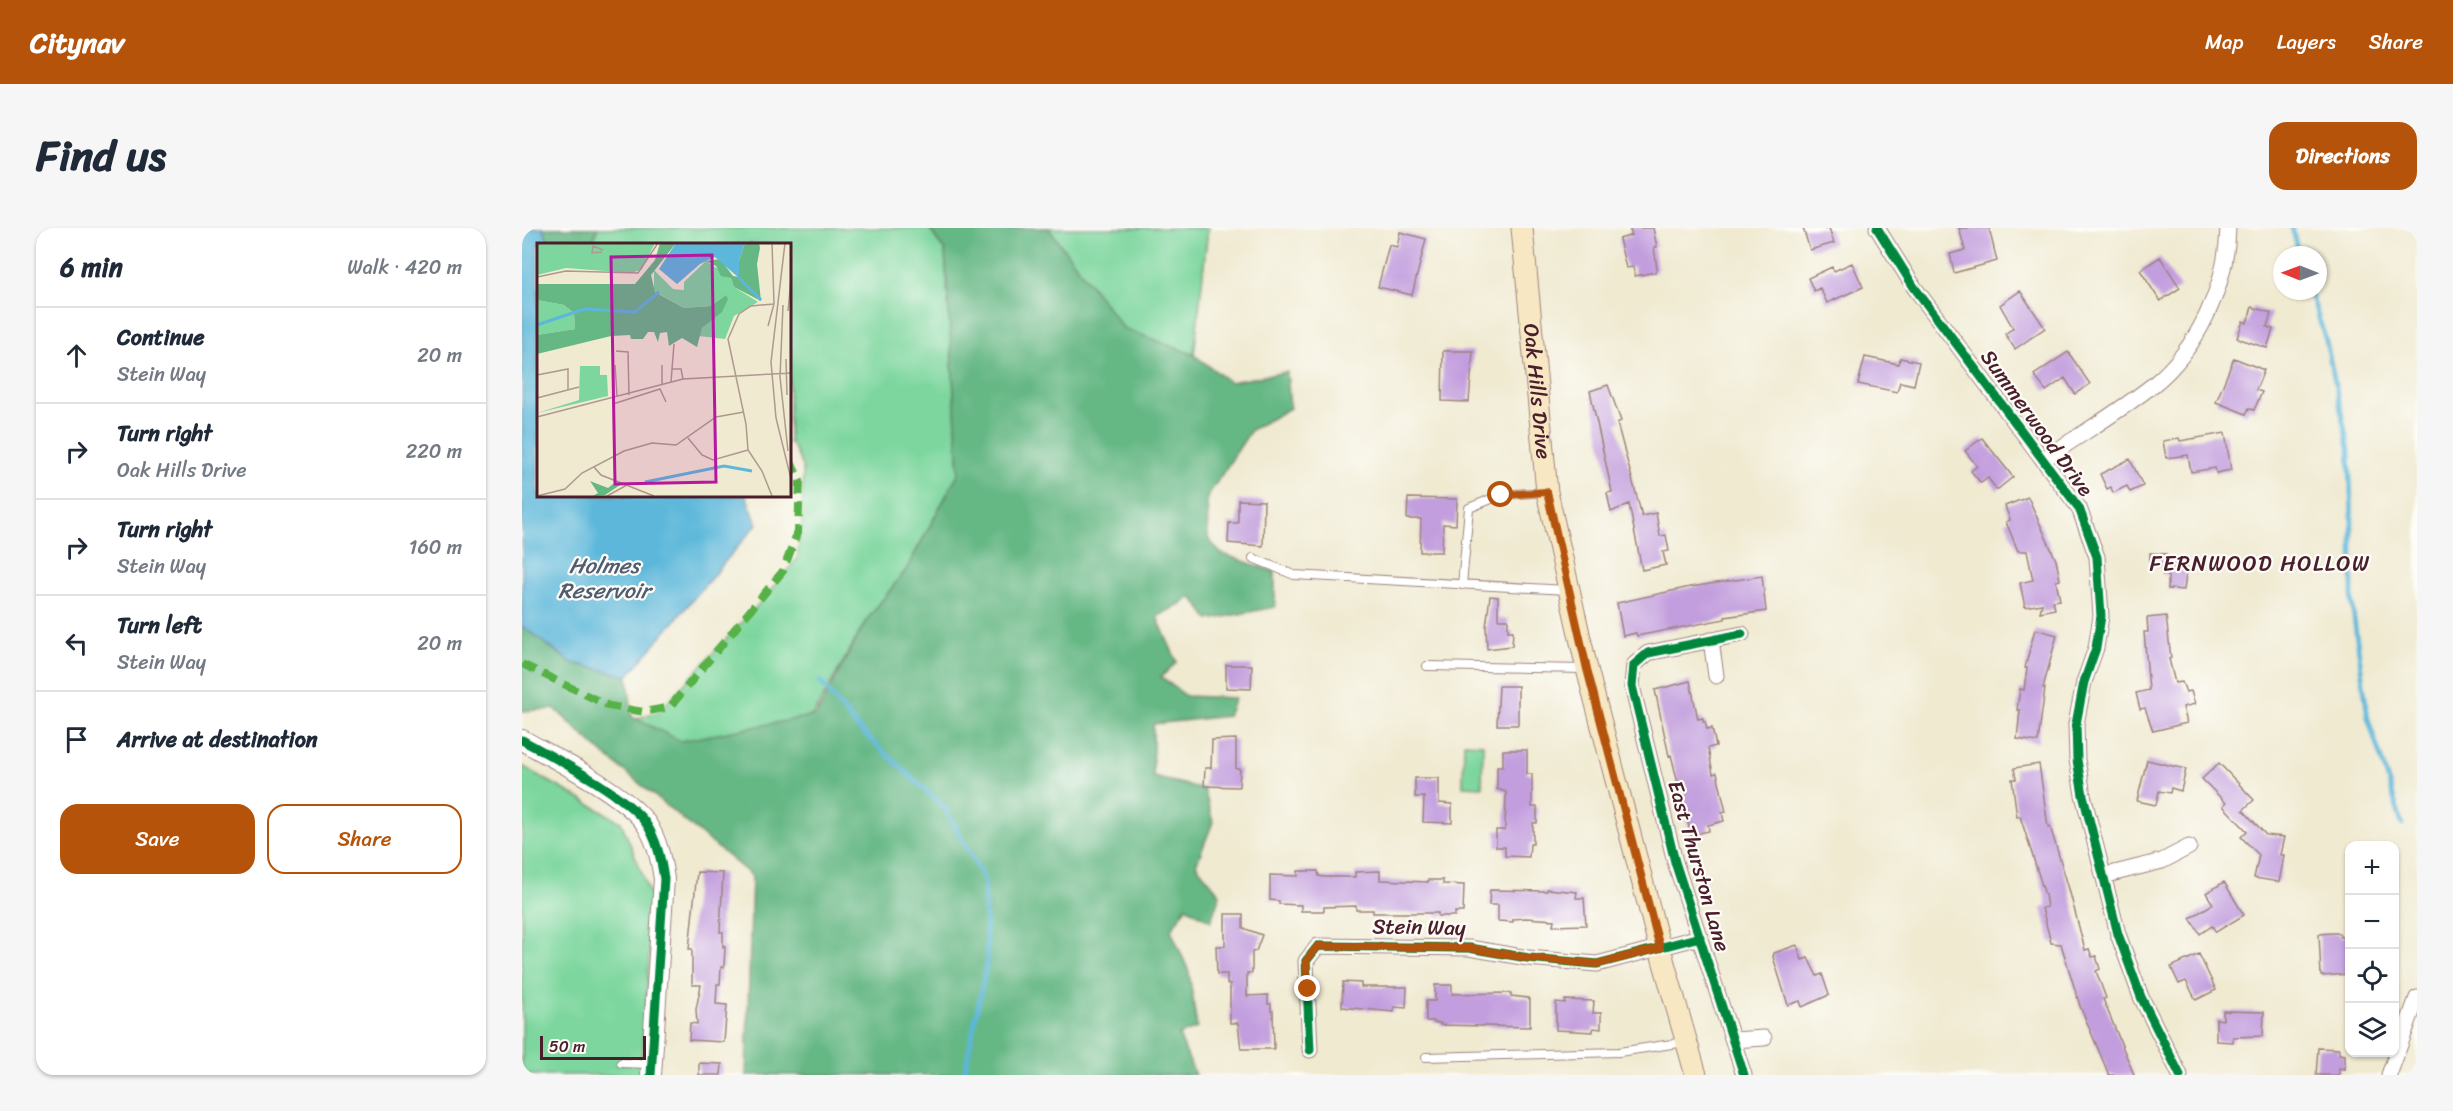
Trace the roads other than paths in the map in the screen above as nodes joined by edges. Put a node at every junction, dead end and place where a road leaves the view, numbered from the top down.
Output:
1 (1522, 228) edge
2 (1877, 228) edge
3 (2228, 228) edge
4 (2043, 459) junction
5 (1547, 492) junction
6 (1253, 558) dead end
7 (1462, 585) junction
8 (1569, 590) junction
9 (1742, 634) dead end
10 (1711, 640) junction
11 (1426, 666) dead end
12 (1587, 669) junction
13 (1716, 676) dead end
14 (522, 740) edge
15 (2189, 847) dead end
16 (2103, 876) junction
17 (1700, 937) junction
18 (1660, 948) junction
19 (2417, 998) edge
20 (1764, 1038) dead end
21 (1733, 1040) junction
22 (1686, 1041) junction
23 (1310, 1050) dead end
24 (1426, 1057) dead end
25 (621, 1063) dead end
26 (652, 1070) edge
27 (1696, 1075) edge
28 (1744, 1075) edge
29 (2180, 1075) edge
30 (2389, 1075) edge

1 - 5 main road, Oak Hills Drive
2 - 4 street, Summerwood Drive
3 - 4 street
4 - 16 street, Summerwood Drive
5 - 7 lane
5 - 8 main road, Oak Hills Drive
6 - 7 lane
7 - 8 lane
8 - 12 main road, Oak Hills Drive
9 - 10 street
10 - 13 street
10 - 17 street, East Thurston Lane
11 - 12 lane
12 - 18 main road, Oak Hills Drive
14 - 26 street
15 - 16 street
16 - 29 street, Summerwood Drive
17 - 18 street
17 - 21 street, East Thurston Lane
18 - 22 main road, Oak Hills Drive
18 - 23 street, Stein Way
19 - 30 street
20 - 21 street
21 - 28 street, East Thurston Lane
22 - 24 lane
22 - 27 main road, Oak Hills Drive
25 - 26 lane

